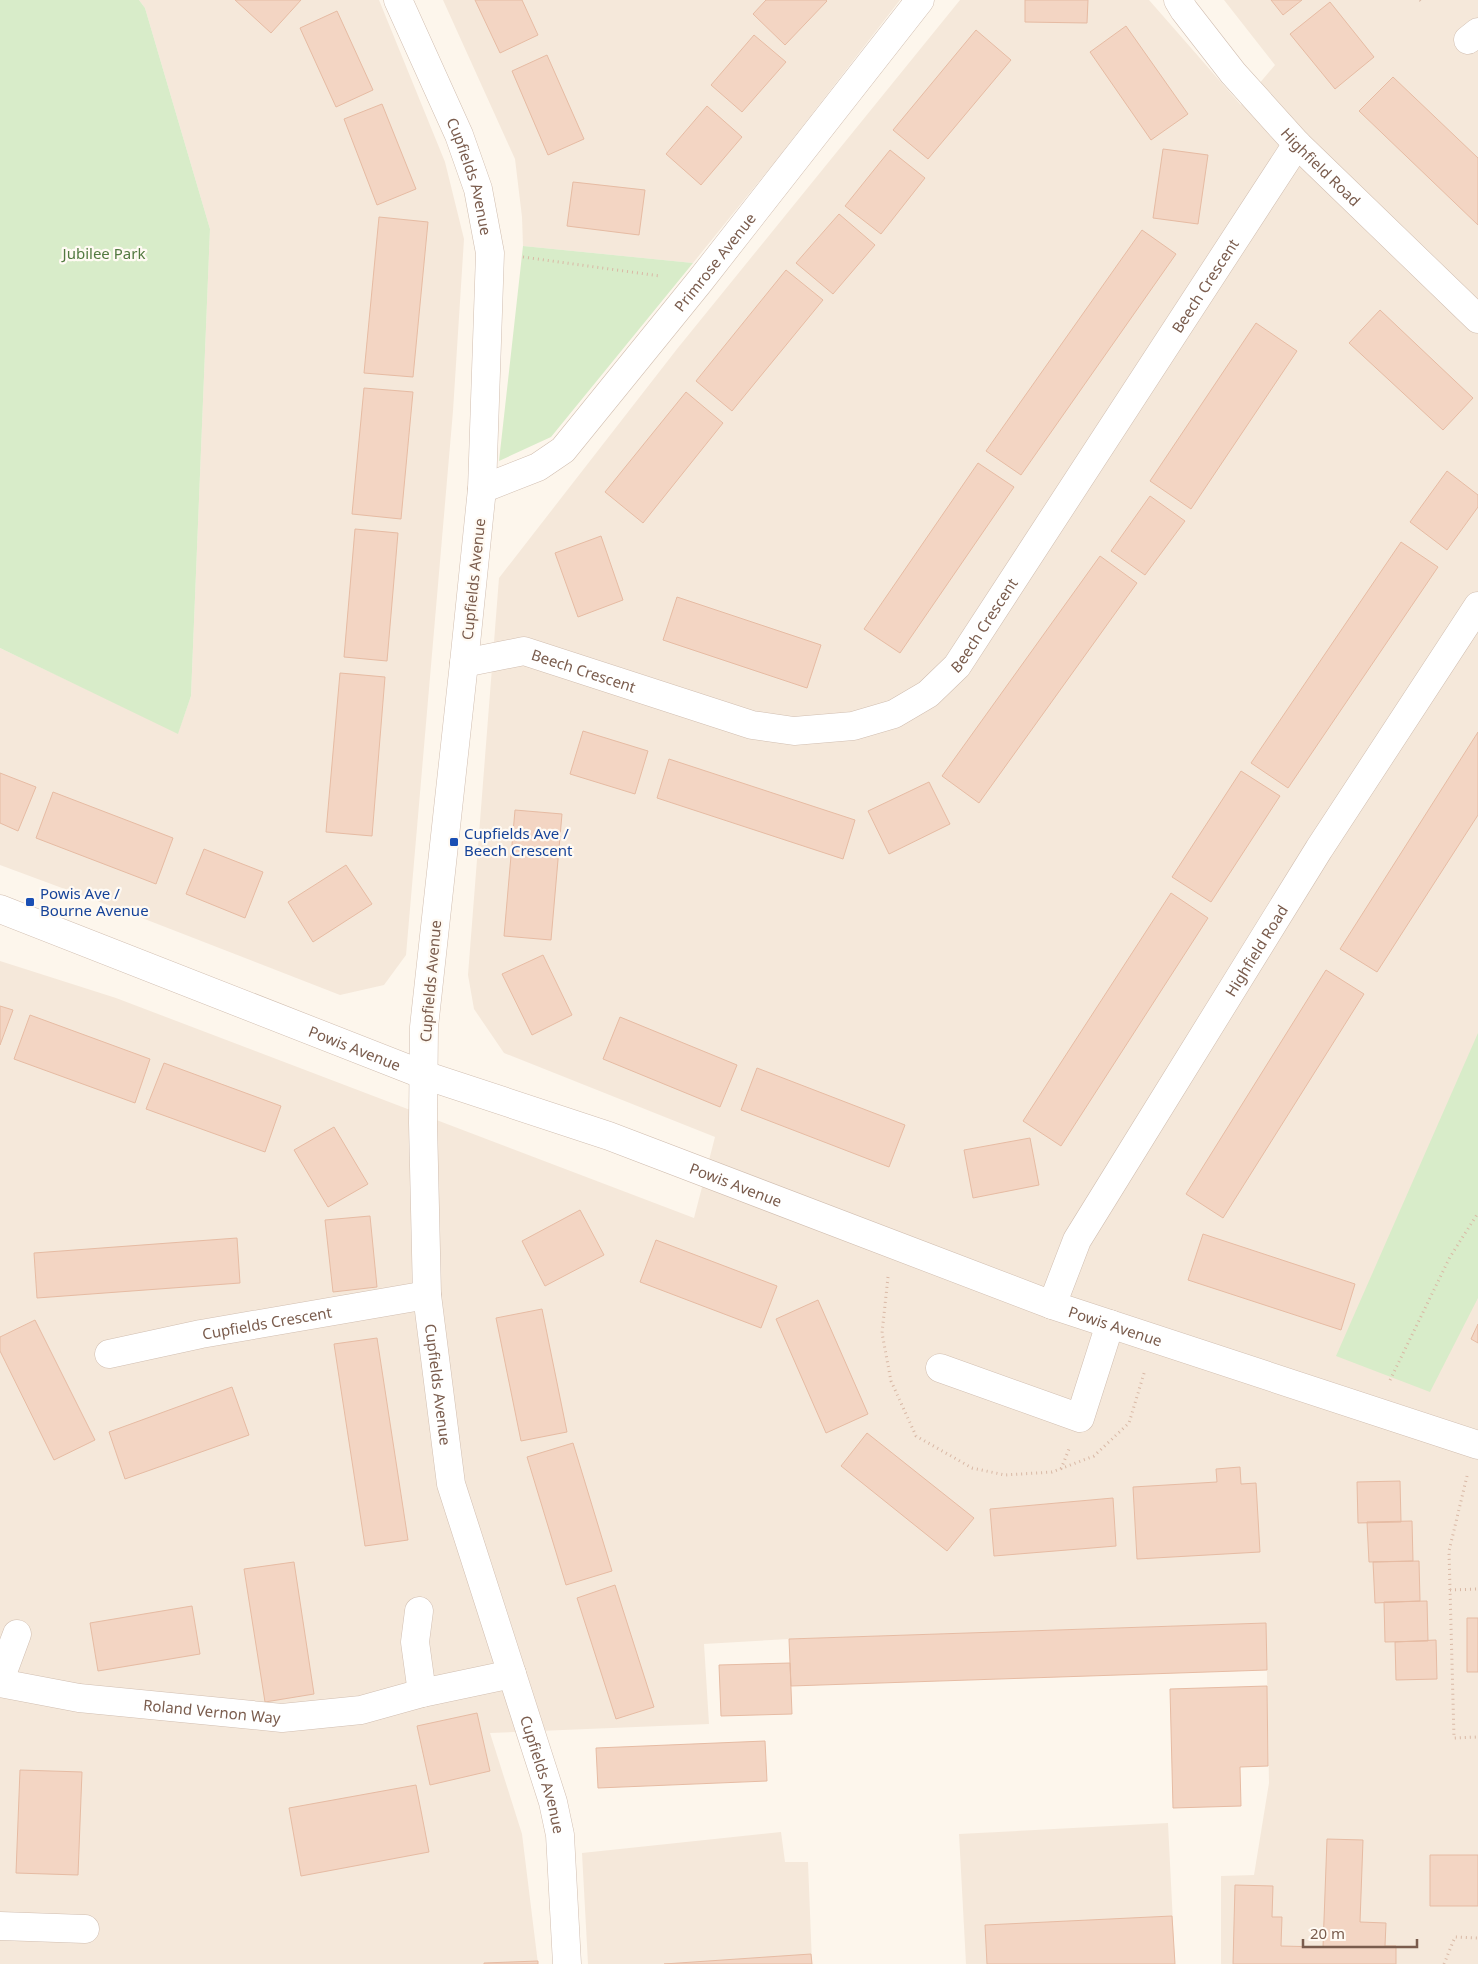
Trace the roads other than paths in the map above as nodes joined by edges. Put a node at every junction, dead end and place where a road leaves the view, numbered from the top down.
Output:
1 (398, 0) edge
2 (920, 0) edge
3 (1178, 0) edge
4 (1297, 144) junction
5 (1478, 319) edge
6 (482, 489) junction
7 (1478, 606) edge
8 (464, 663) junction
9 (0, 909) edge
10 (424, 1074) junction
11 (427, 1296) junction
12 (1052, 1306) junction
13 (1110, 1324) junction
14 (109, 1354) dead end
15 (940, 1368) dead end
16 (1477, 1444) edge
17 (419, 1611) dead end
18 (17, 1634) dead end
19 (512, 1674) junction
20 (0, 1681) edge
21 (422, 1693) junction
22 (0, 1926) edge
23 (85, 1929) dead end
24 (567, 1964) edge

1 - 6 street, Cupfields Avenue
2 - 6 street, Primrose Avenue
3 - 4 street, Highfield Road
4 - 5 street, Highfield Road
4 - 8 street, Beech Crescent
6 - 8 street, Cupfields Avenue
7 - 12 street, Highfield Road
8 - 10 street, Cupfields Avenue
9 - 10 street, Powis Avenue
10 - 11 street, Cupfields Avenue
10 - 12 street, Powis Avenue
11 - 14 street, Cupfields Crescent
11 - 19 street, Cupfields Avenue
12 - 13 street, Powis Avenue
13 - 15 street
13 - 16 street, Powis Avenue
17 - 21 street
18 - 20 street, Roland Vernon Way
19 - 21 street, Roland Vernon Way
19 - 24 street, Cupfields Avenue
20 - 21 street, Roland Vernon Way
22 - 23 street

